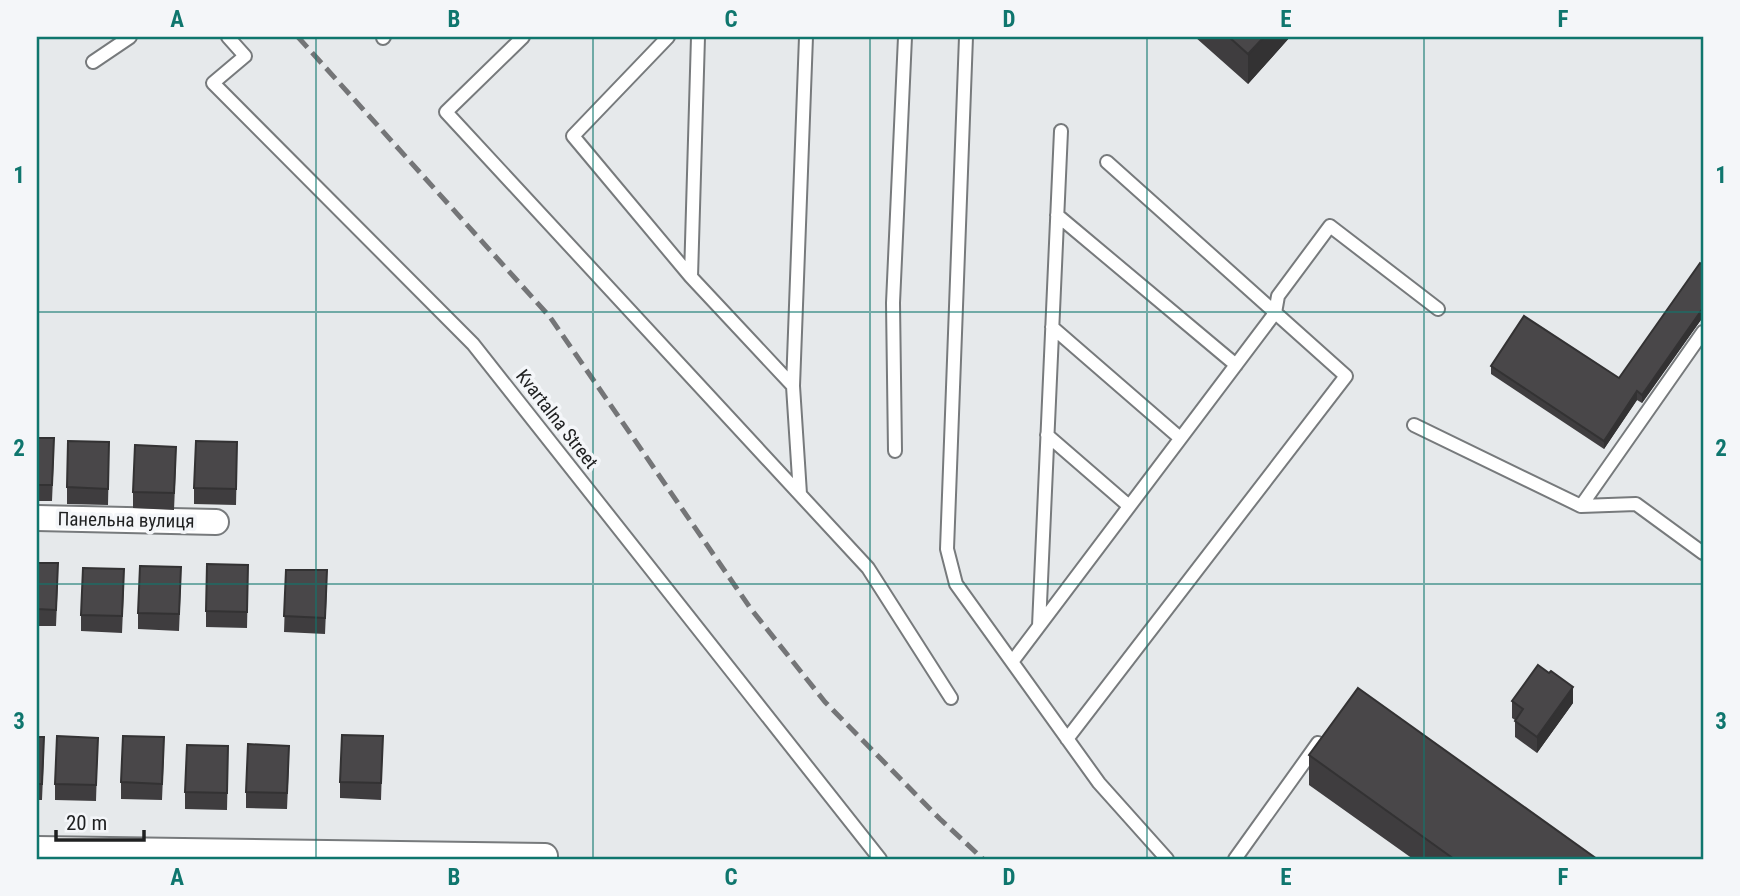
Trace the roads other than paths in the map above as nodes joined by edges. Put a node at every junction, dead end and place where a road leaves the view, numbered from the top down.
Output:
1 (130, 37) edge
2 (228, 37) edge
3 (523, 37) edge
4 (668, 37) edge
5 (698, 37) edge
6 (806, 37) edge
7 (905, 37) edge
8 (965, 37) edge
9 (93, 62) dead end
10 (1061, 131) dead end
11 (1107, 162) dead end
12 (1057, 215) junction
13 (691, 277) junction
14 (1438, 309) dead end
15 (1275, 313) junction
16 (1052, 327) junction
17 (1703, 332) edge
18 (1236, 365) junction
19 (793, 386) junction
20 (1414, 425) dead end
21 (1047, 435) junction
22 (1180, 438) junction
23 (895, 451) dead end
24 (800, 494) junction
25 (1129, 506) junction
26 (1581, 506) junction
27 (37, 518) edge
28 (216, 522) dead end
29 (1703, 553) edge
30 (1039, 626) junction
31 (1012, 662) junction
32 (951, 698) dead end
33 (1326, 733) edge
34 (1068, 739) junction
35 (37, 849) edge
36 (74, 855) edge
37 (363, 857) edge
38 (545, 858) edge
39 (880, 859) edge
40 (1167, 859) edge
41 (1237, 859) edge

1 - 9 lane
2 - 39 lane, Kvartalna Street
3 - 24 lane
4 - 13 lane
5 - 13 lane
6 - 19 lane
7 - 23 lane
8 - 31 lane
10 - 12 lane
11 - 15 lane
12 - 16 lane
12 - 18 lane
13 - 19 lane
14 - 15 lane
15 - 18 lane
15 - 34 lane
16 - 21 lane
16 - 22 lane
17 - 26 lane
18 - 22 lane
19 - 24 lane
20 - 26 lane
21 - 25 lane
21 - 30 lane
22 - 25 lane
24 - 32 lane
25 - 30 lane
26 - 29 lane
27 - 28 street, Панельна вулиця
30 - 31 lane
31 - 34 lane
33 - 41 lane
34 - 40 lane
35 - 36 street
36 - 37 street
37 - 38 street

